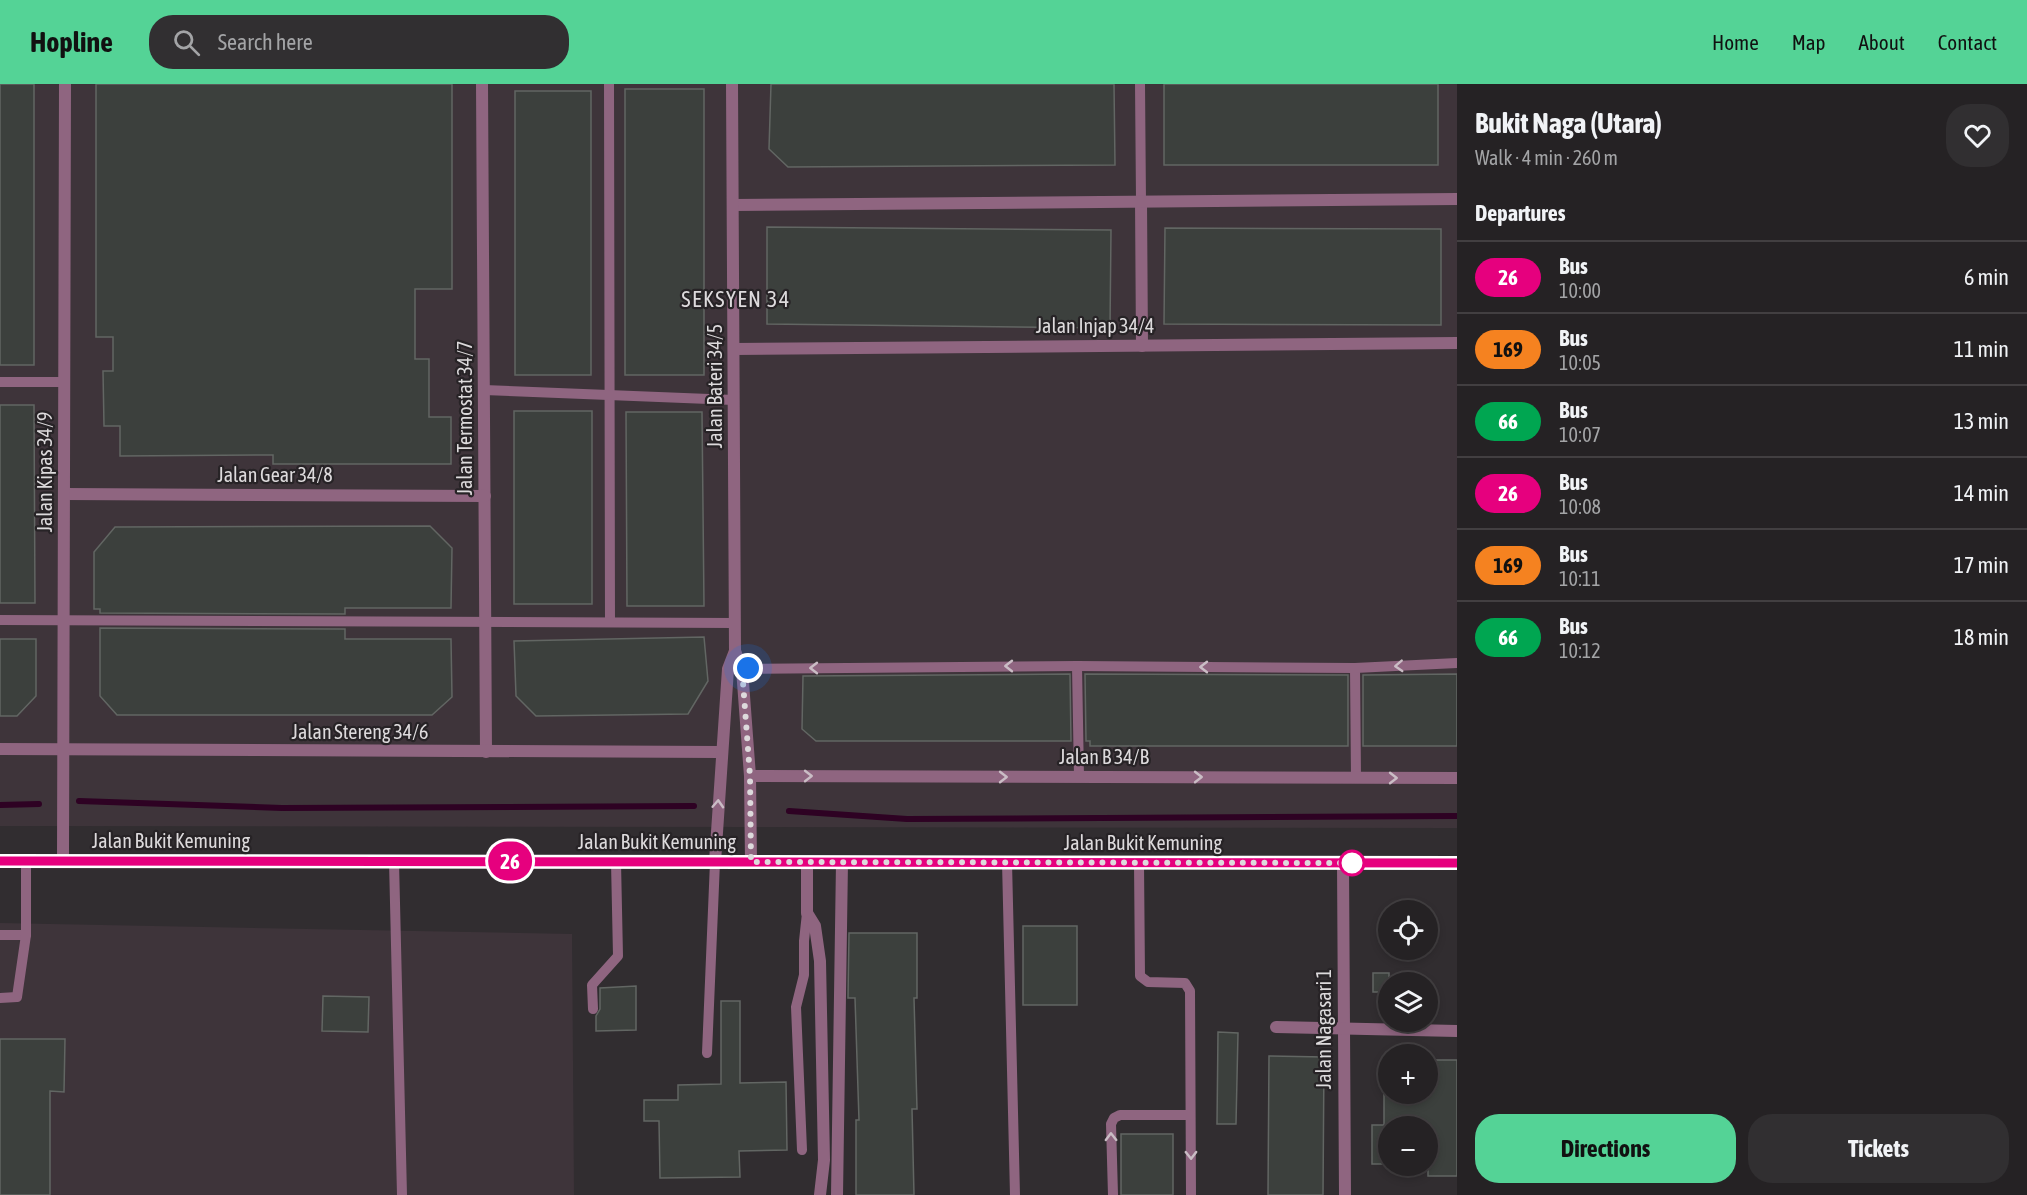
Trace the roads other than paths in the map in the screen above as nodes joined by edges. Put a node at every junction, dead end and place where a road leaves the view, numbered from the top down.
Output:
1 (65, 84) edge
2 (482, 84) edge
3 (609, 84) edge
4 (732, 84) edge
5 (1140, 84) edge
6 (1457, 199) edge
7 (1141, 201) junction
8 (733, 205) junction
9 (1457, 343) edge
10 (1142, 345) junction
11 (734, 349) junction
12 (0, 382) edge
13 (64, 382) junction
14 (484, 390) junction
15 (610, 395) junction
16 (734, 400) junction
17 (64, 494) junction
18 (485, 496) junction
19 (0, 620) edge
20 (64, 620) junction
21 (485, 621) junction
22 (610, 622) junction
23 (735, 622) junction
24 (735, 651) junction
25 (1457, 663) edge
26 (1077, 666) junction
27 (1355, 668) junction
28 (728, 669) junction
29 (742, 669) junction
30 (0, 749) edge
31 (64, 750) junction
32 (486, 752) junction
33 (720, 752) junction
34 (750, 776) junction
35 (1079, 777) junction
36 (1356, 778) junction
37 (1457, 778) edge
38 (0, 861) edge
39 (26, 861) junction
40 (63, 861) junction
41 (394, 861) junction
42 (615, 862) junction
43 (715, 862) junction
44 (751, 862) junction
45 (807, 862) junction
46 (842, 862) junction
47 (1007, 862) junction
48 (1139, 863) junction
49 (1343, 863) junction
50 (1457, 863) edge
51 (807, 913) junction
52 (0, 935) edge
53 (26, 935) junction
54 (0, 998) edge
55 (593, 1009) dead end
56 (1276, 1027) dead end
57 (1344, 1029) junction
58 (1457, 1031) edge
59 (707, 1053) dead end
60 (1190, 1115) junction
61 (802, 1150) dead end
62 (402, 1195) edge
63 (820, 1195) edge
64 (837, 1195) edge
65 (1015, 1195) edge
66 (1113, 1195) edge
67 (1191, 1195) edge
68 (1345, 1195) edge

1 - 13 street, Jalan Kipas 34/9
2 - 14 street, Jalan Termostat 34/7
3 - 15 lane
4 - 8 street, Jalan Bateri 34/5
5 - 7 lane
6 - 7 street
7 - 8 street
7 - 10 street
8 - 11 street, Jalan Bateri 34/5
9 - 10 street, Jalan Injap 34/4
10 - 11 street, Jalan Injap 34/4
11 - 16 street, Jalan Bateri 34/5
12 - 13 lane
13 - 17 street, Jalan Kipas 34/9
14 - 15 lane
14 - 18 street, Jalan Termostat 34/7
15 - 16 lane
15 - 22 lane
16 - 23 street, Jalan Bateri 34/5
17 - 18 street, Jalan Gear 34/8
17 - 20 street, Jalan Kipas 34/9
18 - 21 street, Jalan Termostat 34/7
19 - 20 lane
20 - 21 lane
20 - 31 street, Jalan Kipas 34/9
21 - 22 lane
21 - 32 street, Jalan Termostat 34/7
22 - 23 lane
23 - 24 street, Jalan Bateri 34/5
24 - 28 street
24 - 29 street
25 -> 27 lane
27 -> 26 lane
26 -> 29 lane
26 - 35 lane
27 - 36 lane
28 - 29 lane
28 - 33 street
29 - 34 street
30 - 31 street, Jalan Stereng 34/6
31 - 32 street, Jalan Stereng 34/6
31 - 40 street, Jalan Kipas 34/9
32 - 33 street, Jalan Stereng 34/6
43 -> 33 street
34 -> 35 street, Jalan B 34/B
34 - 44 street
35 -> 36 street, Jalan B 34/B
36 -> 37 street, Jalan B 34/B
38 - 39 main road, Jalan Bukit Kemuning
39 - 40 main road, Jalan Bukit Kemuning
39 - 53 lane
40 - 41 main road, Jalan Bukit Kemuning
41 - 42 main road, Jalan Bukit Kemuning
41 - 62 lane
42 - 43 main road, Jalan Bukit Kemuning
42 - 55 lane
43 - 44 main road, Jalan Bukit Kemuning
43 - 59 lane
44 - 45 main road, Jalan Bukit Kemuning
45 - 46 main road, Jalan Bukit Kemuning
45 - 51 street
46 - 47 main road, Jalan Bukit Kemuning
46 - 64 street
47 - 48 main road, Jalan Bukit Kemuning
47 - 65 lane
48 - 49 main road, Jalan Bukit Kemuning
48 - 60 lane
49 - 50 main road, Jalan Bukit Kemuning
49 - 57 street, Jalan Nagasari 1
51 - 61 lane
51 - 63 street
52 - 53 lane
53 - 54 lane
56 - 57 street
57 - 58 street
57 - 68 street, Jalan Nagasari 1
66 -> 60 lane
60 -> 67 lane

